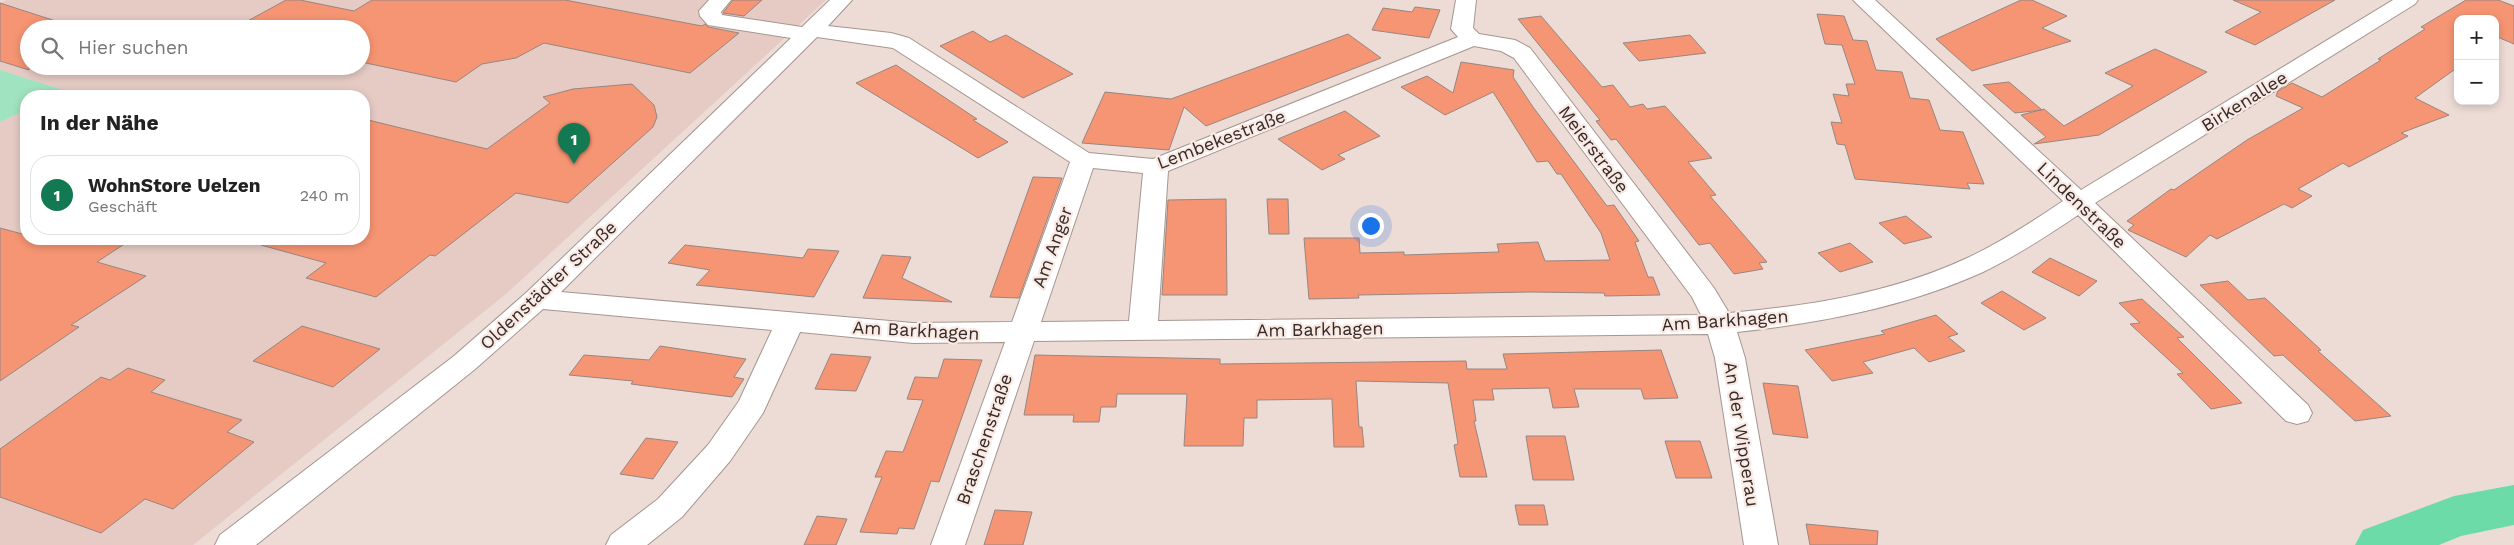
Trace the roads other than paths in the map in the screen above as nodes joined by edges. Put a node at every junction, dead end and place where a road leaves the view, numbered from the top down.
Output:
1 (721, 0) edge
2 (842, 0) edge
3 (1466, 0) edge
4 (1863, 0) edge
5 (2408, 0) edge
6 (809, 32) junction
7 (1472, 39) junction
8 (1083, 160) junction
9 (1156, 166) junction
10 (2079, 202) junction
11 (537, 299) junction
12 (790, 322) junction
13 (1720, 324) junction
14 (1143, 332) junction
15 (1021, 333) junction
16 (2297, 413) dead end
17 (232, 545) edge
18 (622, 545) edge
19 (948, 545) edge
20 (1761, 545) edge

1 - 6 street, Lembekestraße
2 - 6 street, Oldenstädter Straße
3 - 7 street
4 - 10 street, Lindenstraße
5 - 10 street, Birkenallee
6 - 8 street, Lembekestraße
6 - 11 street, Oldenstädter Straße
7 - 9 street, Lembekestraße
7 - 13 street, Meierstraße
8 - 9 street, Lembekestraße
8 - 15 street, Am Anger
9 - 14 street
10 - 13 street, Am Barkhagen
10 - 16 street, Lindenstraße
11 - 12 street, Am Barkhagen
11 - 17 street, Oldenstädter Straße
12 - 15 street, Am Barkhagen
12 - 18 street
13 - 14 street, Am Barkhagen
13 - 20 street, An der Wipperau
14 - 15 street, Am Barkhagen
15 - 19 street, Braschenstraße

